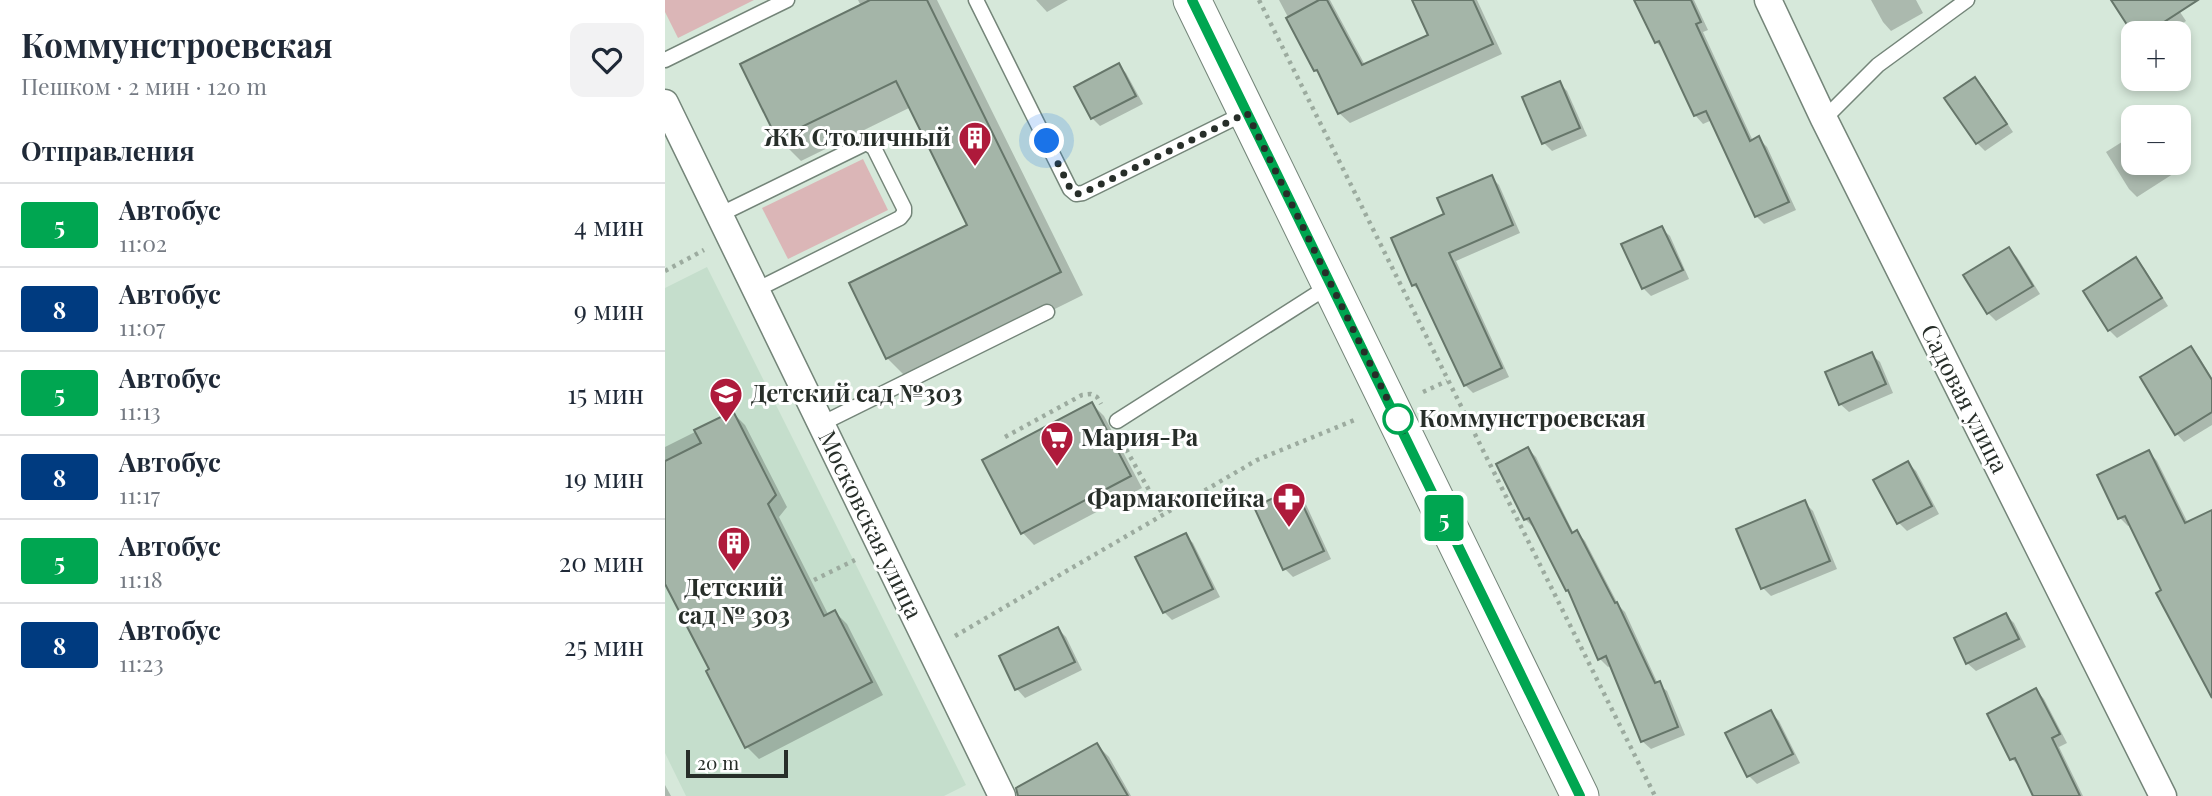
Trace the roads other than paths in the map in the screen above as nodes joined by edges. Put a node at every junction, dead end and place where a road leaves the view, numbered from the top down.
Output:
1 (787, 0) edge
2 (976, 0) edge
3 (1192, 0) edge
4 (1768, 0) edge
5 (1967, 0) edge
6 (665, 60) edge
7 (665, 103) edge
8 (1247, 113) junction
9 (1824, 120) junction
10 (724, 225) junction
11 (1330, 285) junction
12 (756, 290) junction
13 (1047, 312) dead end
14 (821, 424) junction
15 (1118, 428) road end
16 (1002, 796) edge
17 (1580, 796) edge
18 (2163, 796) edge

1 - 6 lane
2 - 8 lane
3 - 8 main road
4 - 9 street, Садовая улица
5 - 9 lane
7 - 10 street, Московская улица
8 - 11 main road
9 - 18 street, Садовая улица
10 - 12 street, Московская улица
10 - 12 lane
11 - 15 lane
11 - 17 main road
12 - 14 street, Московская улица
13 - 14 lane
14 - 16 street, Московская улица

